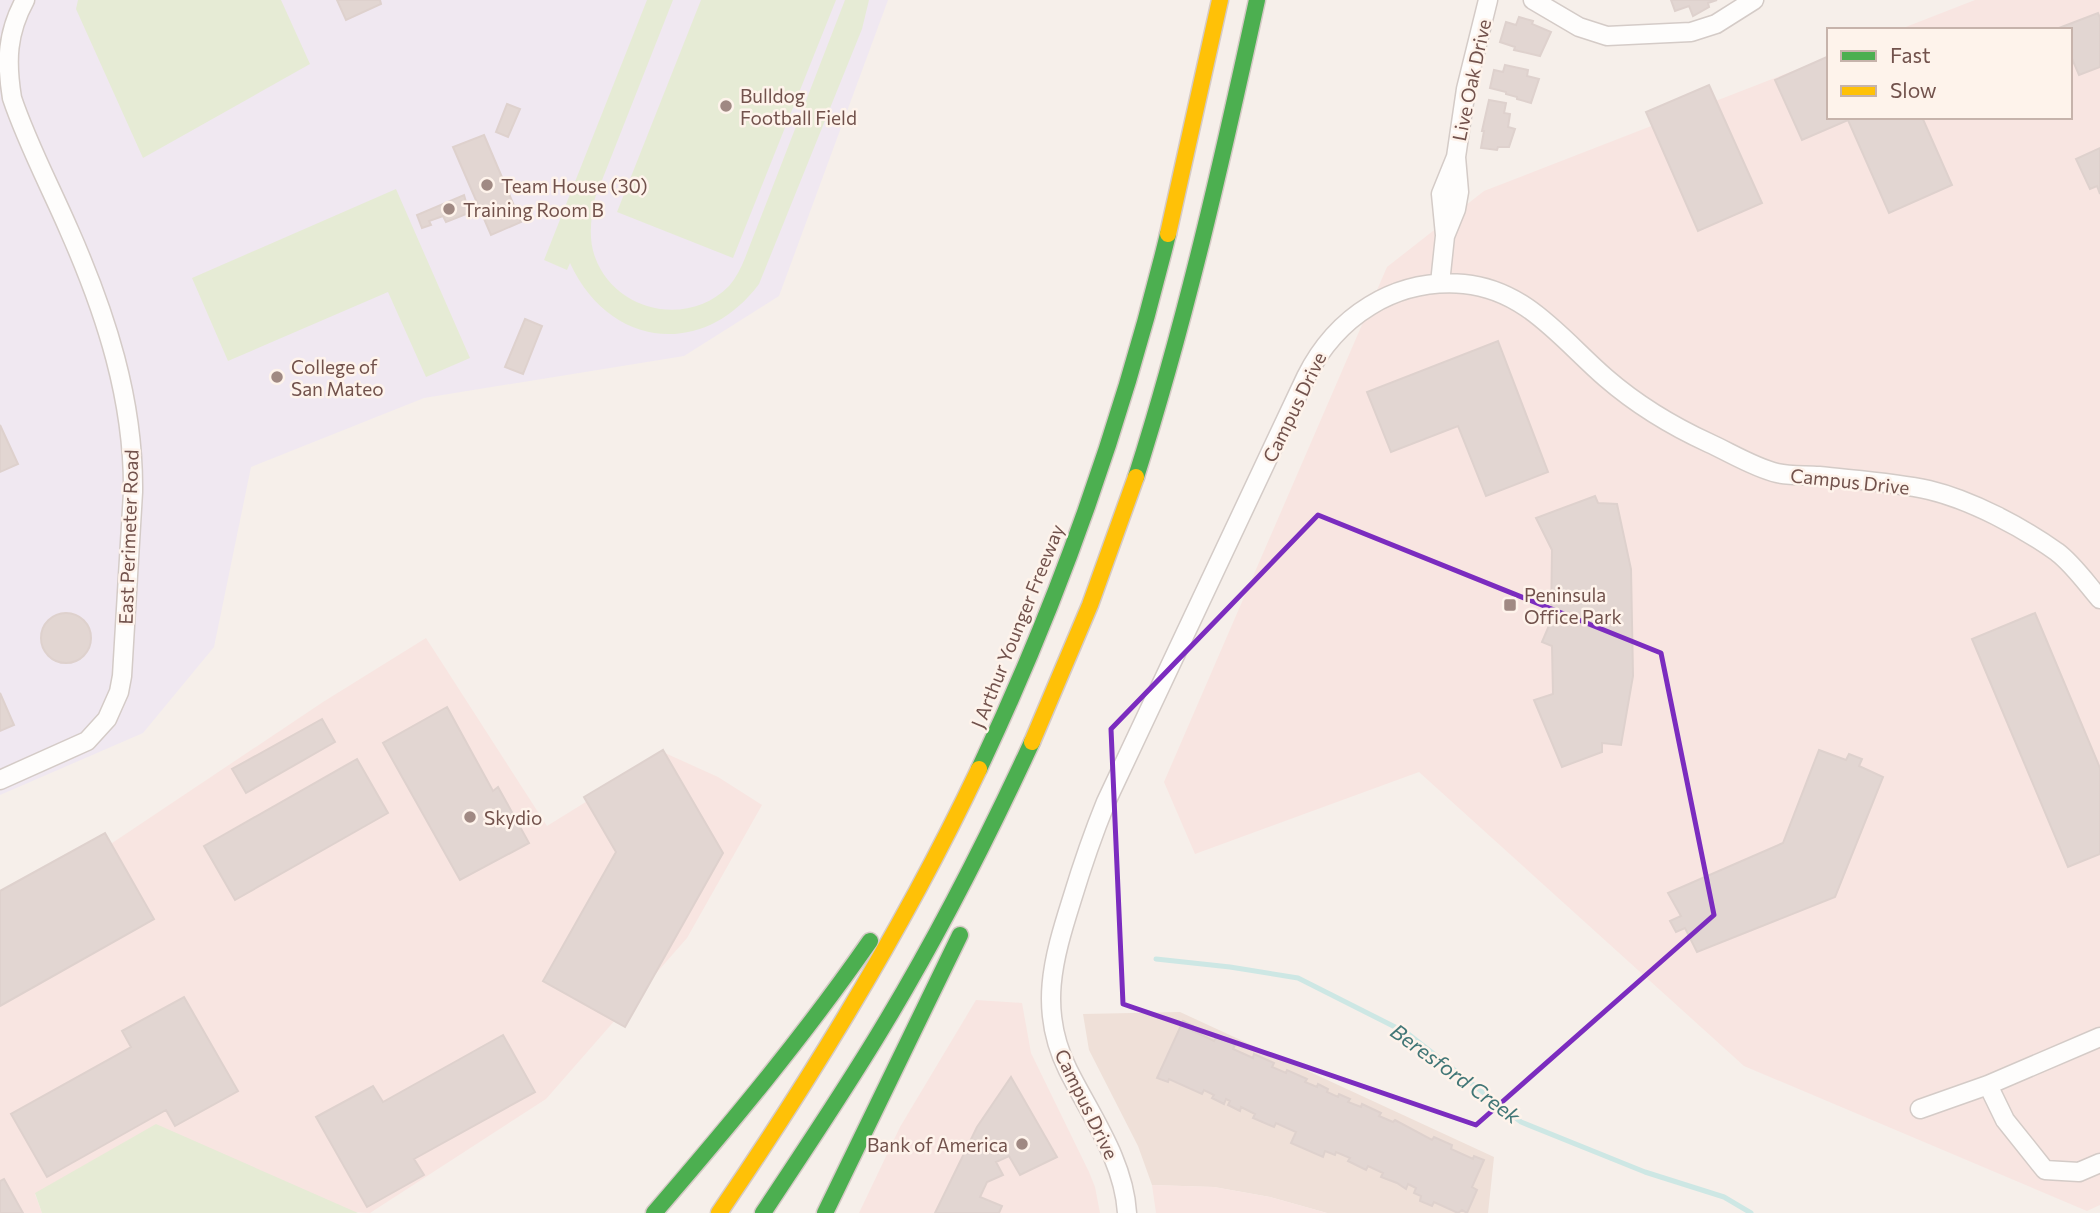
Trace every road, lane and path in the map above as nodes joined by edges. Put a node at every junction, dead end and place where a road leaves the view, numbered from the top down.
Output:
1 (25, 0) edge
2 (1220, 0) edge
3 (1257, 0) edge
4 (1488, 0) edge
5 (1533, 0) edge
6 (1754, 0) edge
7 (1440, 283) junction
8 (2100, 599) edge
9 (1048, 706) junction
10 (0, 780) edge
11 (964, 803) junction
12 (998, 849) dead end
13 (965, 923) dead end
14 (2100, 1037) edge
15 (1988, 1085) junction
16 (1920, 1109) dead end
17 (2100, 1163) edge
18 (654, 1213) edge
19 (719, 1213) edge
20 (764, 1213) edge
21 (825, 1213) edge
22 (1127, 1213) edge

1 - 10 street, East Perimeter Road
2 - 11 highway, J Arthur Younger Freeway
3 - 9 highway
4 - 7 street, Live Oak Drive
5 - 6 street
7 - 8 street, Campus Drive
7 - 22 street, Campus Drive
9 - 12 highway
9 - 20 highway
11 - 18 highway
11 - 19 highway, J Arthur Younger Freeway
13 - 21 highway
14 - 15 street
15 - 16 street
15 - 17 street

